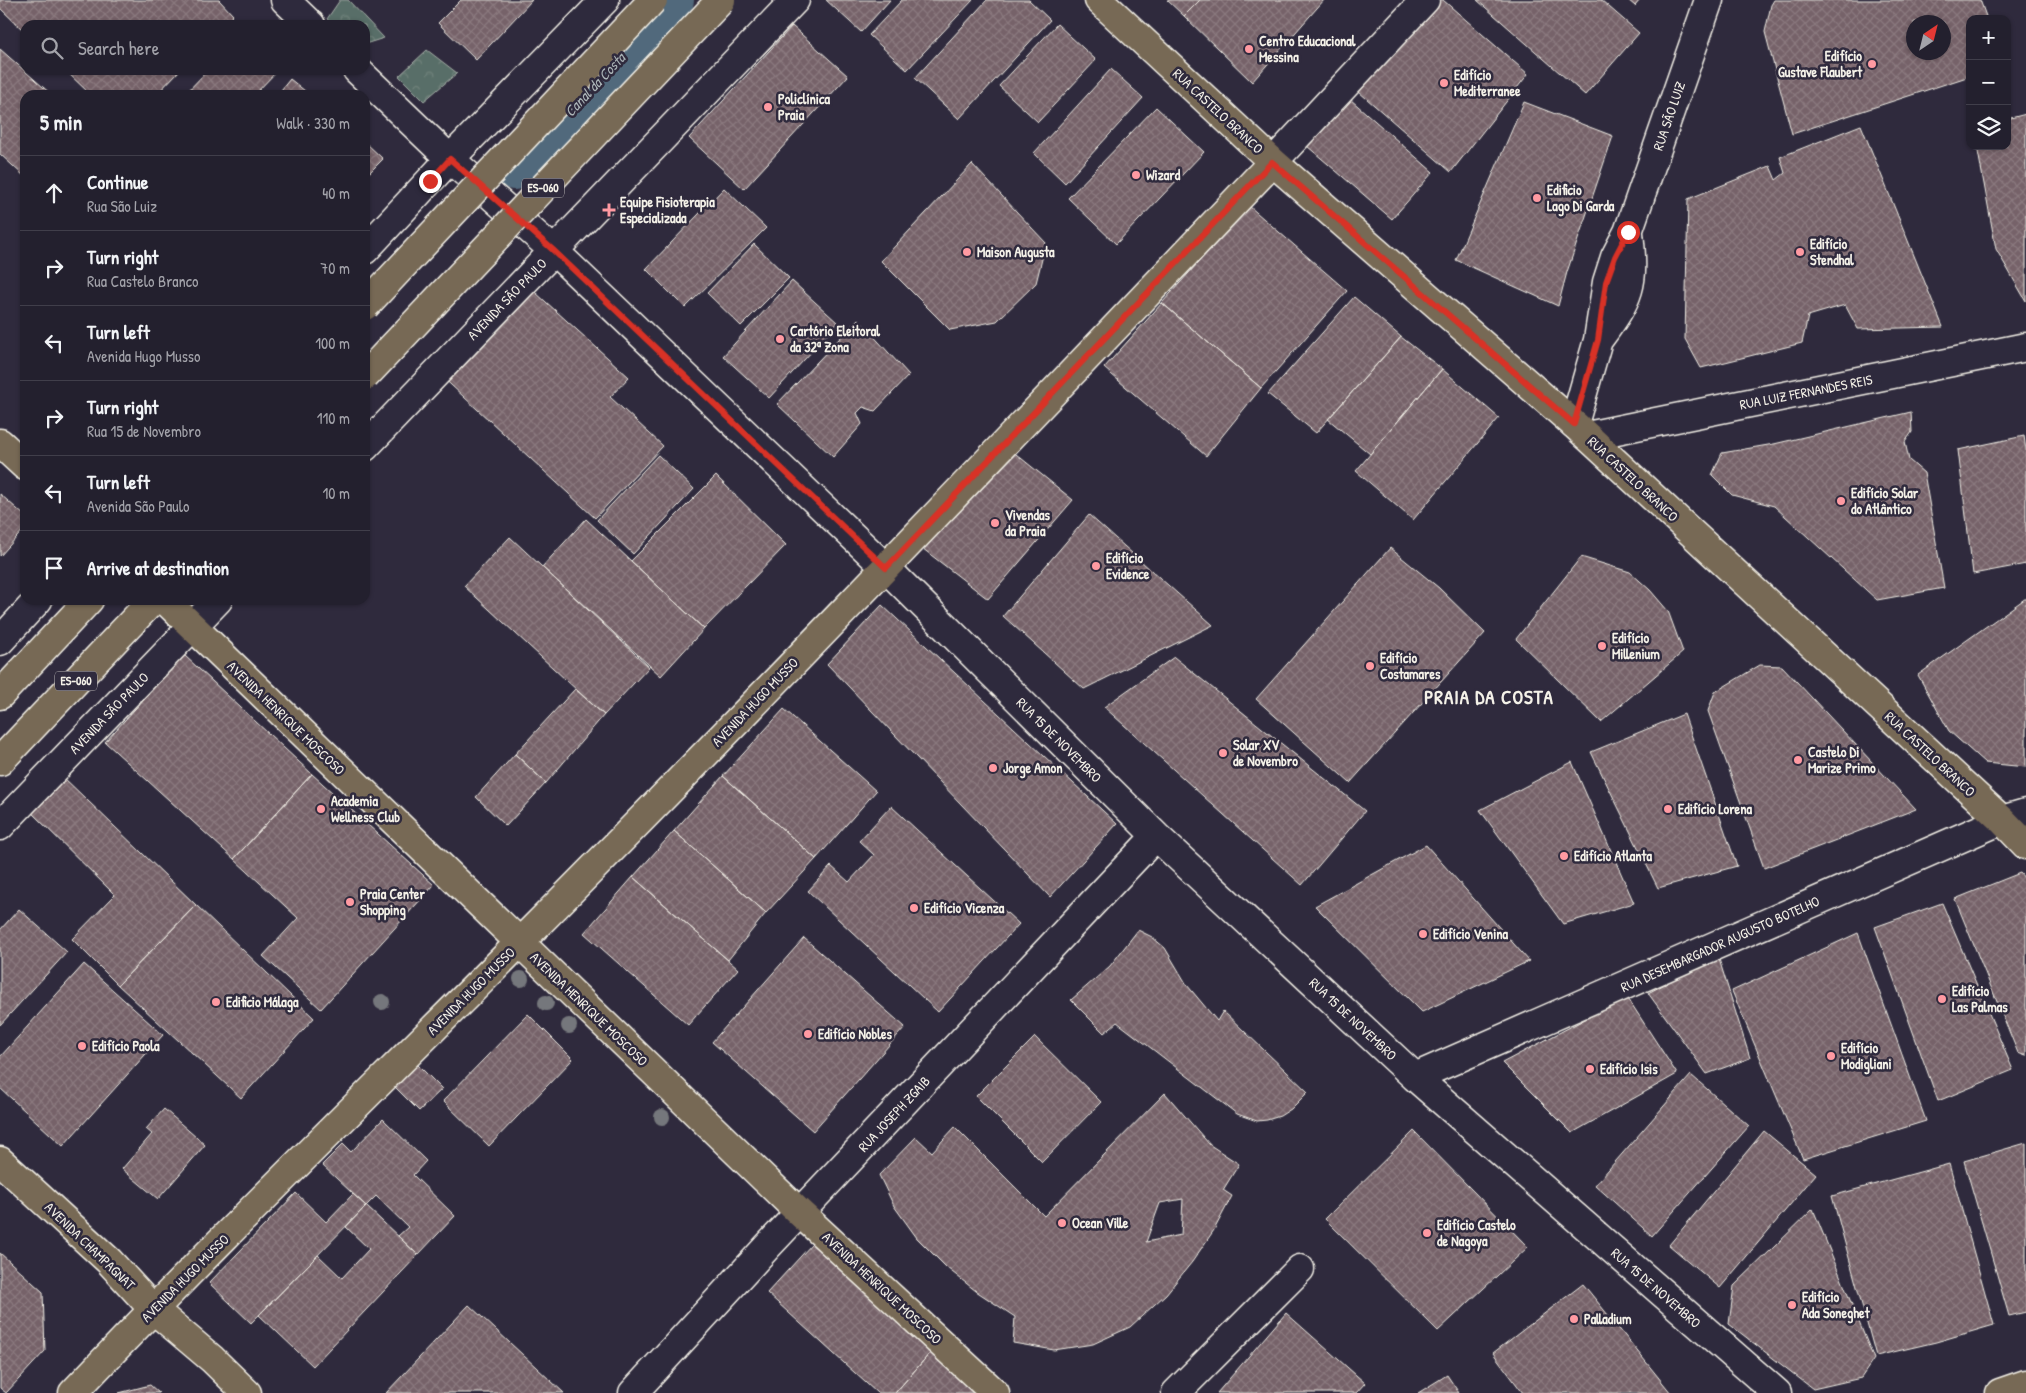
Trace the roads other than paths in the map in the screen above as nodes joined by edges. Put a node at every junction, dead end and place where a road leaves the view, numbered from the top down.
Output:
1 (284, 0) edge
2 (605, 0) edge
3 (653, 0) edge
4 (721, 0) edge
5 (795, 0) edge
6 (1099, 0) edge
7 (1425, 0) edge
8 (1709, 0) edge
9 (305, 20) edge
10 (362, 75) edge
11 (1272, 162) junction
12 (458, 166) junction
13 (370, 245) edge
14 (553, 250) junction
15 (370, 301) edge
16 (2026, 347) edge
17 (370, 371) edge
18 (1581, 430) junction
19 (370, 442) edge
20 (0, 443) edge
21 (20, 461) edge
22 (886, 568) junction
23 (33, 605) edge
24 (84, 605) edge
25 (158, 605) edge
26 (166, 605) edge
27 (213, 605) edge
28 (192, 628) junction
29 (0, 641) edge
30 (0, 695) edge
31 (0, 761) edge
32 (2014, 816) edge
33 (0, 826) edge
34 (1156, 836) junction
35 (2026, 845) edge
36 (521, 942) junction
37 (1415, 1077) junction
38 (0, 1161) edge
39 (800, 1213) junction
40 (1300, 1269) dead end
41 (153, 1309) junction
42 (2026, 1384) edge
43 (73, 1393) edge
44 (247, 1393) edge
45 (633, 1393) edge
46 (995, 1393) edge
47 (1176, 1393) edge
48 (1777, 1393) edge
49 (2000, 1393) edge

1 - 9 street
2 - 12 street
3 - 15 main road, bridge
4 - 17 main road, ES-060, bridge
5 - 14 street, AVENIDA SÃO PAULO
6 - 11 main road, RUA CASTELO BRANCO
7 - 11 street, AVENIDA HUGO MUSSO
8 - 18 street, RUA SÃO LUIZ
10 - 12 street, RUA 15 DE NOVEMBRO
11 - 18 main road, RUA CASTELO BRANCO
11 - 22 main road, AVENIDA HUGO MUSSO
12 - 13 street
12 - 14 street, RUA 15 DE NOVEMBRO
14 - 19 street, AVENIDA SÃO PAULO
14 - 22 street, RUA 15 DE NOVEMBRO
16 - 18 street, RUA LUIZ FERNANDES REIS
18 - 32 main road, RUA CASTELO BRANCO
20 - 21 main road
22 - 34 street, RUA 15 DE NOVEMBRO
22 - 36 main road, AVENIDA HUGO MUSSO
23 - 29 street
24 - 30 main road
25 - 31 main road, ES-060
26 - 28 main road, AVENIDA HENRIQUE MOSCOSO
27 - 28 street, AVENIDA SÃO PAULO
28 - 33 street, AVENIDA SÃO PAULO
28 - 36 main road, AVENIDA HENRIQUE MOSCOSO
32 - 35 main road, RUA CASTELO BRANCO
32 - 37 street, RUA DESEMBARGADOR AUGUSTO BOTELHO
34 - 37 street, RUA 15 DE NOVEMBRO
34 - 39 street, RUA JOSEPH ZGAIB
36 - 39 main road, AVENIDA HENRIQUE MOSCOSO
36 - 41 main road, AVENIDA HUGO MUSSO
37 - 48 street, RUA 15 DE NOVEMBRO
38 - 41 main road, AVENIDA CHAMPAGNAT
39 - 45 street, RUA JOSEPH ZGAIB
39 - 46 main road, AVENIDA HENRIQUE MOSCOSO
40 - 47 street
41 - 43 main road, AVENIDA HUGO MUSSO
41 - 44 main road, AVENIDA CHAMPAGNAT
42 - 49 main road

